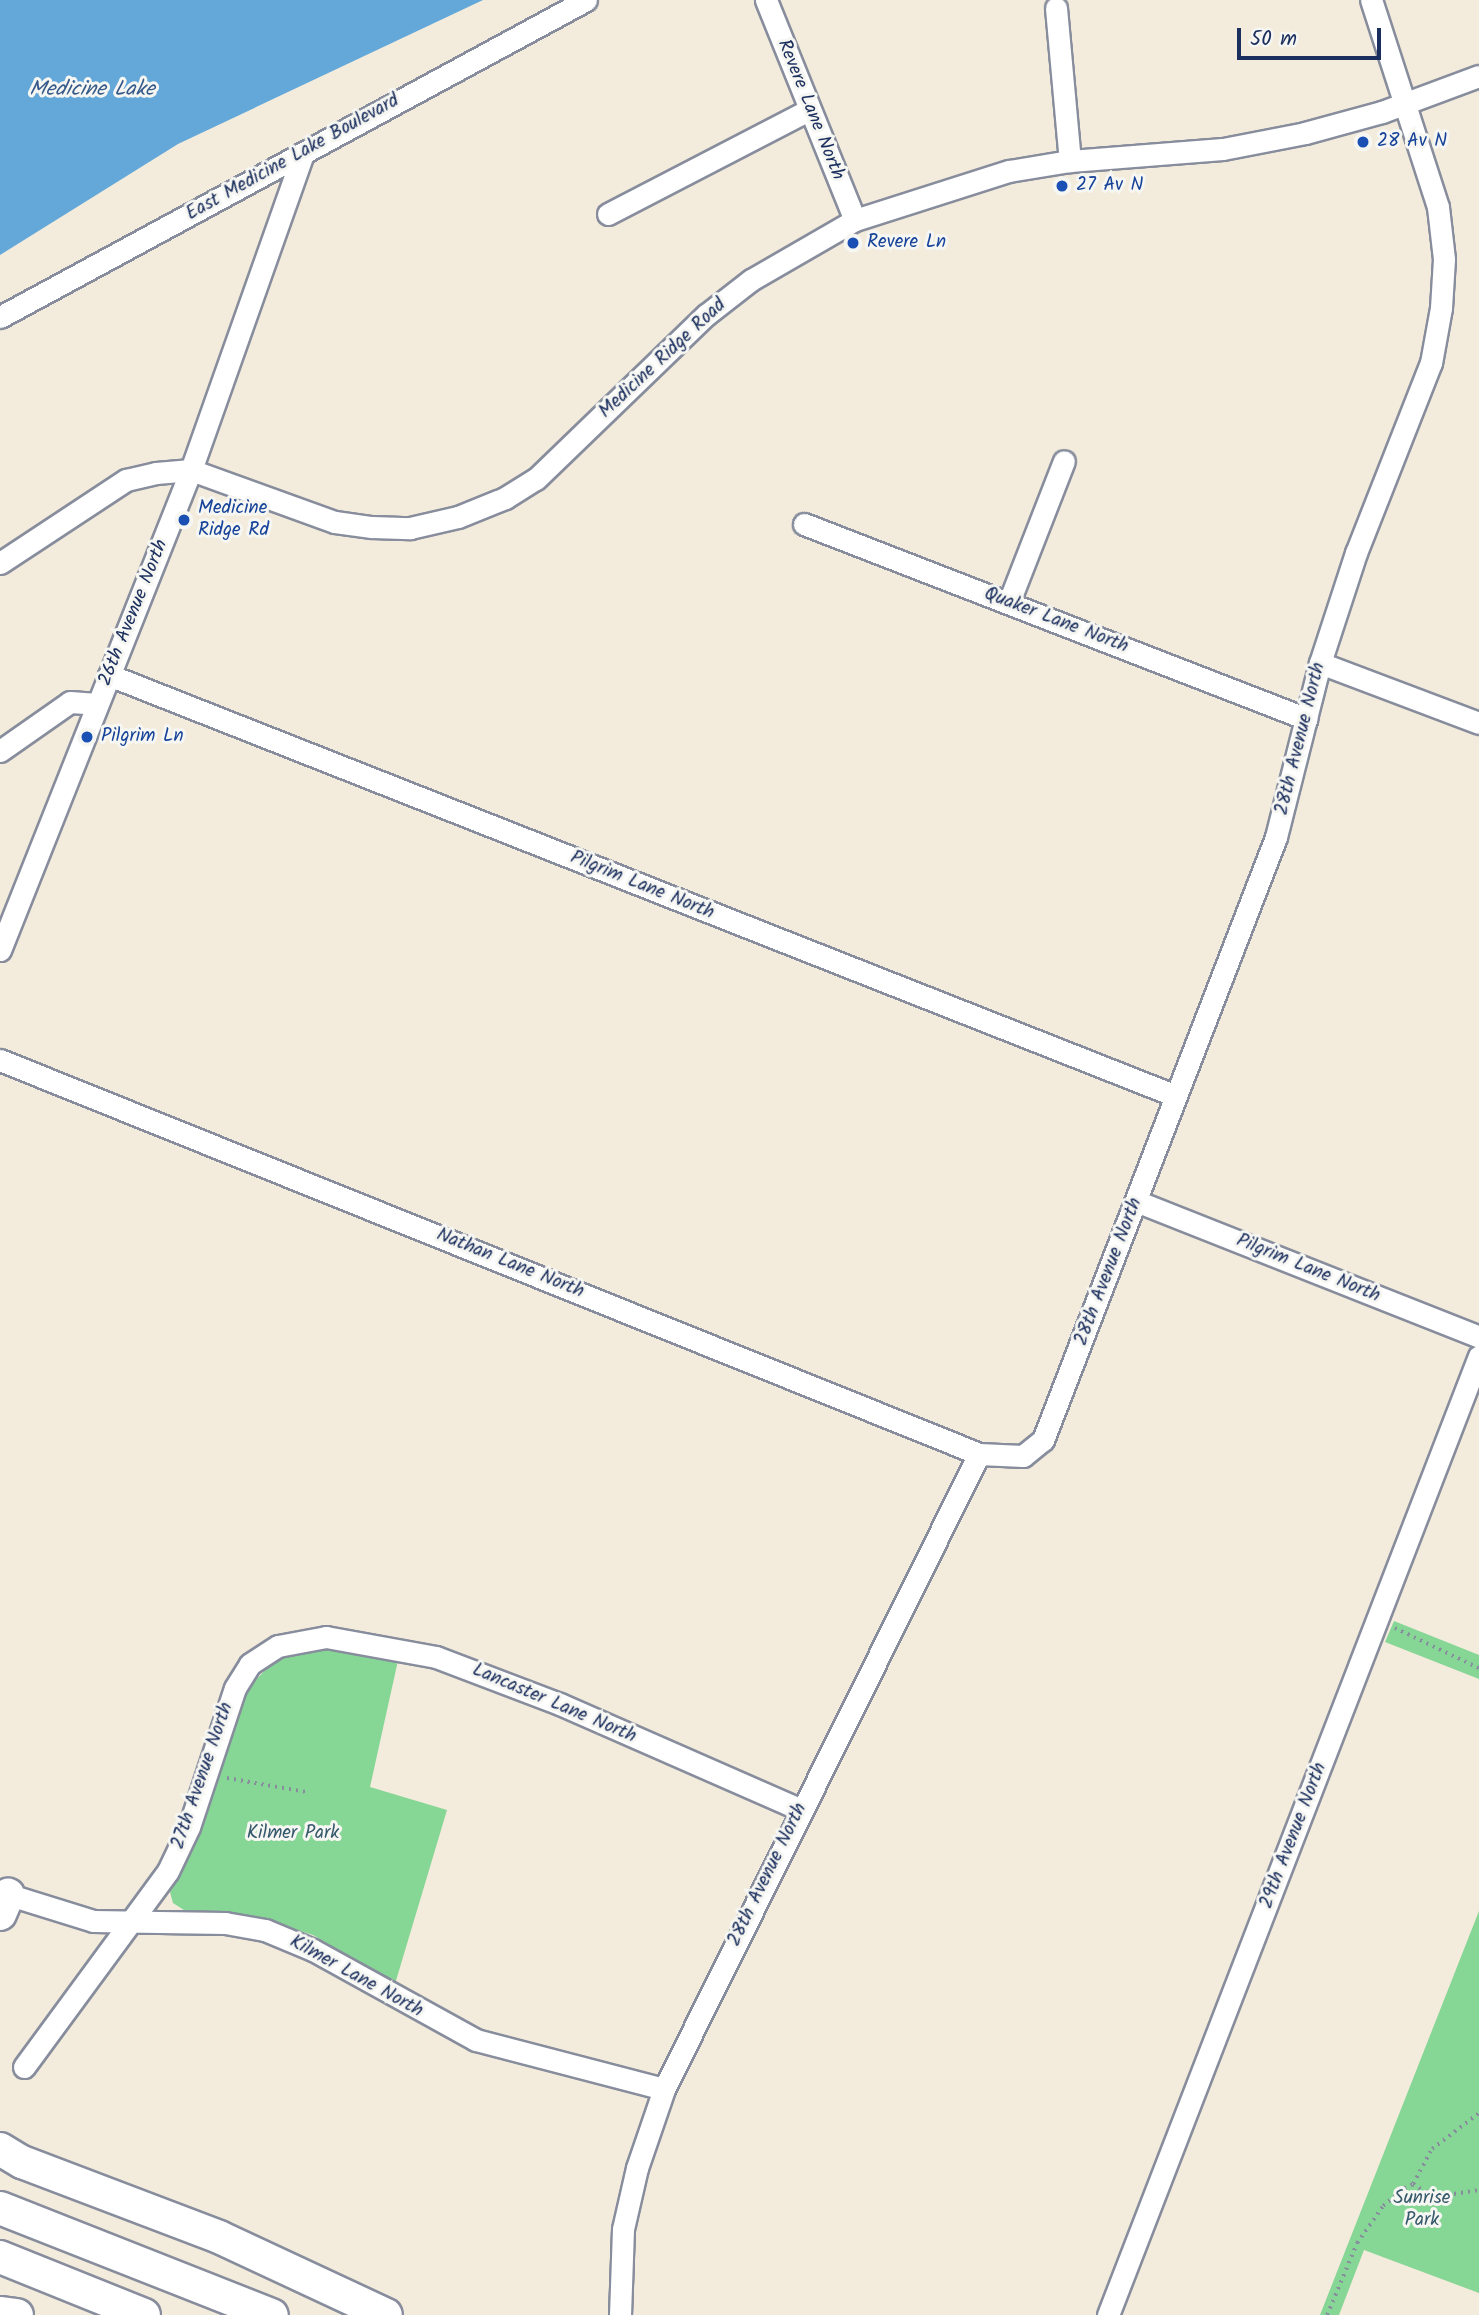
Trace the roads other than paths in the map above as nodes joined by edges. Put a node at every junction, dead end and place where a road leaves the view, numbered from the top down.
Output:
1 (586, 0) edge
2 (766, 0) edge
3 (1371, 0) edge
4 (1056, 8) dead end
5 (1479, 76) edge
6 (1407, 101) junction
7 (809, 110) junction
8 (303, 154) junction
9 (1070, 161) junction
10 (608, 214) dead end
11 (855, 220) junction
12 (0, 317) edge
13 (1064, 460) dead end
14 (191, 470) junction
15 (804, 524) dead end
16 (0, 563) edge
17 (1009, 602) junction
18 (1320, 663) junction
19 (109, 675) junction
20 (97, 704) junction
21 (1307, 719) junction
22 (1479, 723) edge
23 (0, 751) edge
24 (0, 950) edge
25 (0, 1060) edge
26 (1176, 1096) junction
27 (1136, 1201) junction
28 (1479, 1337) edge
29 (1479, 1356) edge
30 (979, 1454) junction
31 (1023, 1456) joint
32 (298, 1640) joint
33 (799, 1809) junction
34 (3, 1900) edge
35 (133, 1923) junction
36 (24, 2067) dead end
37 (664, 2089) junction
38 (0, 2149) edge
39 (0, 2208) edge
40 (0, 2257) edge
41 (0, 2313) edge
42 (17, 2315) edge
43 (144, 2315) edge
44 (272, 2315) edge
45 (386, 2315) edge
46 (620, 2315) edge
47 (1108, 2315) edge

1 - 8 street, East Medicine Lake Boulevard
2 - 7 street, Revere Lane North
3 - 6 street, 28th Avenue North
4 - 9 street
5 - 6 street, Medicine Ridge Road
6 - 9 street, Medicine Ridge Road
6 - 18 street, 28th Avenue North
7 - 10 street
7 - 11 street, Revere Lane North
8 - 12 street, East Medicine Lake Boulevard
8 - 14 street, 26th Avenue North
9 - 11 street, Medicine Ridge Road
11 - 14 street, Medicine Ridge Road
13 - 17 street
14 - 16 street, Medicine Ridge Road
14 - 19 street, 26th Avenue North
15 - 17 street, Quaker Lane North
17 - 21 street, Quaker Lane North
18 - 21 street, 28th Avenue North
18 - 22 street
19 - 20 street, 26th Avenue North
19 - 26 street, Pilgrim Lane North
20 - 23 street
20 - 24 street, 26th Avenue North
21 - 26 street, 28th Avenue North
25 - 30 street, Nathan Lane North
26 - 27 street, 28th Avenue North
27 - 28 street, Pilgrim Lane North
27 - 31 street, 28th Avenue North
29 - 47 street, 29th Avenue North
30 - 31 street, Nathan Lane North
30 - 33 street, 28th Avenue North
32 - 33 street, Lancaster Lane North
32 - 35 street, 27th Avenue North
33 - 37 street, 28th Avenue North
34 - 35 street, Kilmer Lane North
35 - 36 street, 27th Avenue North
35 - 37 street, Kilmer Lane North
37 - 46 street, 28th Avenue North
38 - 45 highway
39 - 44 highway
40 - 43 highway
41 - 42 highway

